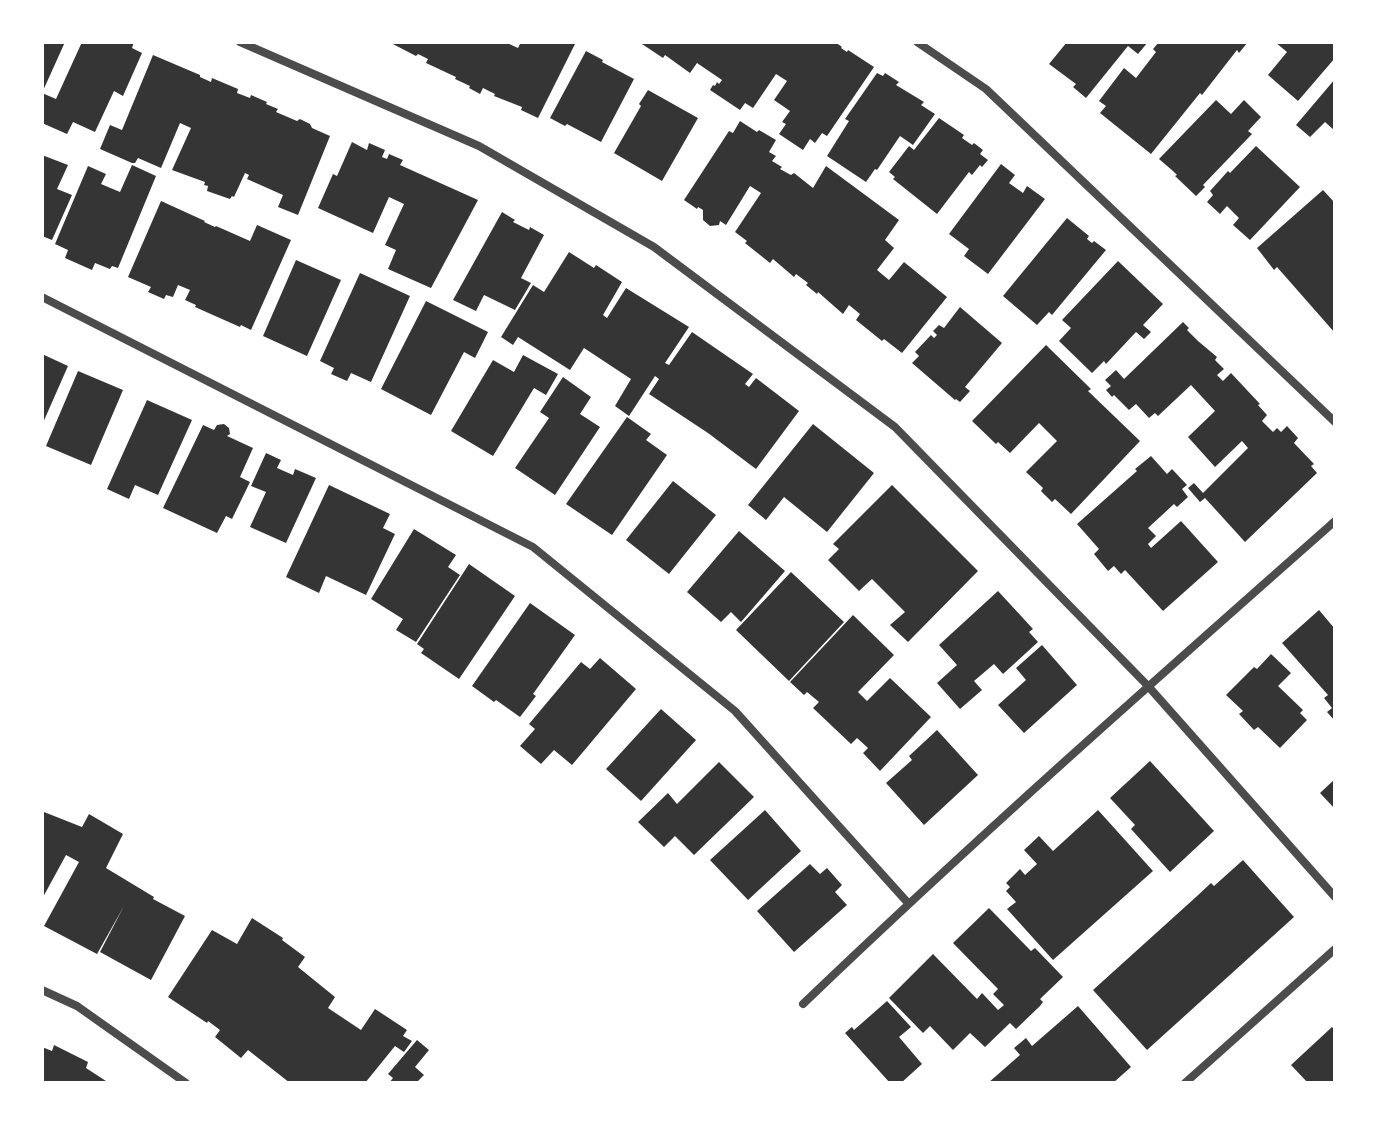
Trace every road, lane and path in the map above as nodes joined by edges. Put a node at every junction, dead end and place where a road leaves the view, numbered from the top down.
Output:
1 (240, 42) edge
2 (917, 42) edge
3 (42, 297) edge
4 (1335, 422) edge
5 (1335, 521) edge
6 (1148, 686) junction
7 (1335, 897) edge
8 (908, 903) junction
9 (1335, 949) edge
10 (42, 990) edge
11 (803, 1004) dead end
12 (186, 1083) edge
13 (1185, 1083) edge

1 - 6 street
2 - 4 street
3 - 8 street
5 - 6 street
6 - 7 street
6 - 8 street
8 - 11 street
9 - 13 street
10 - 12 street

